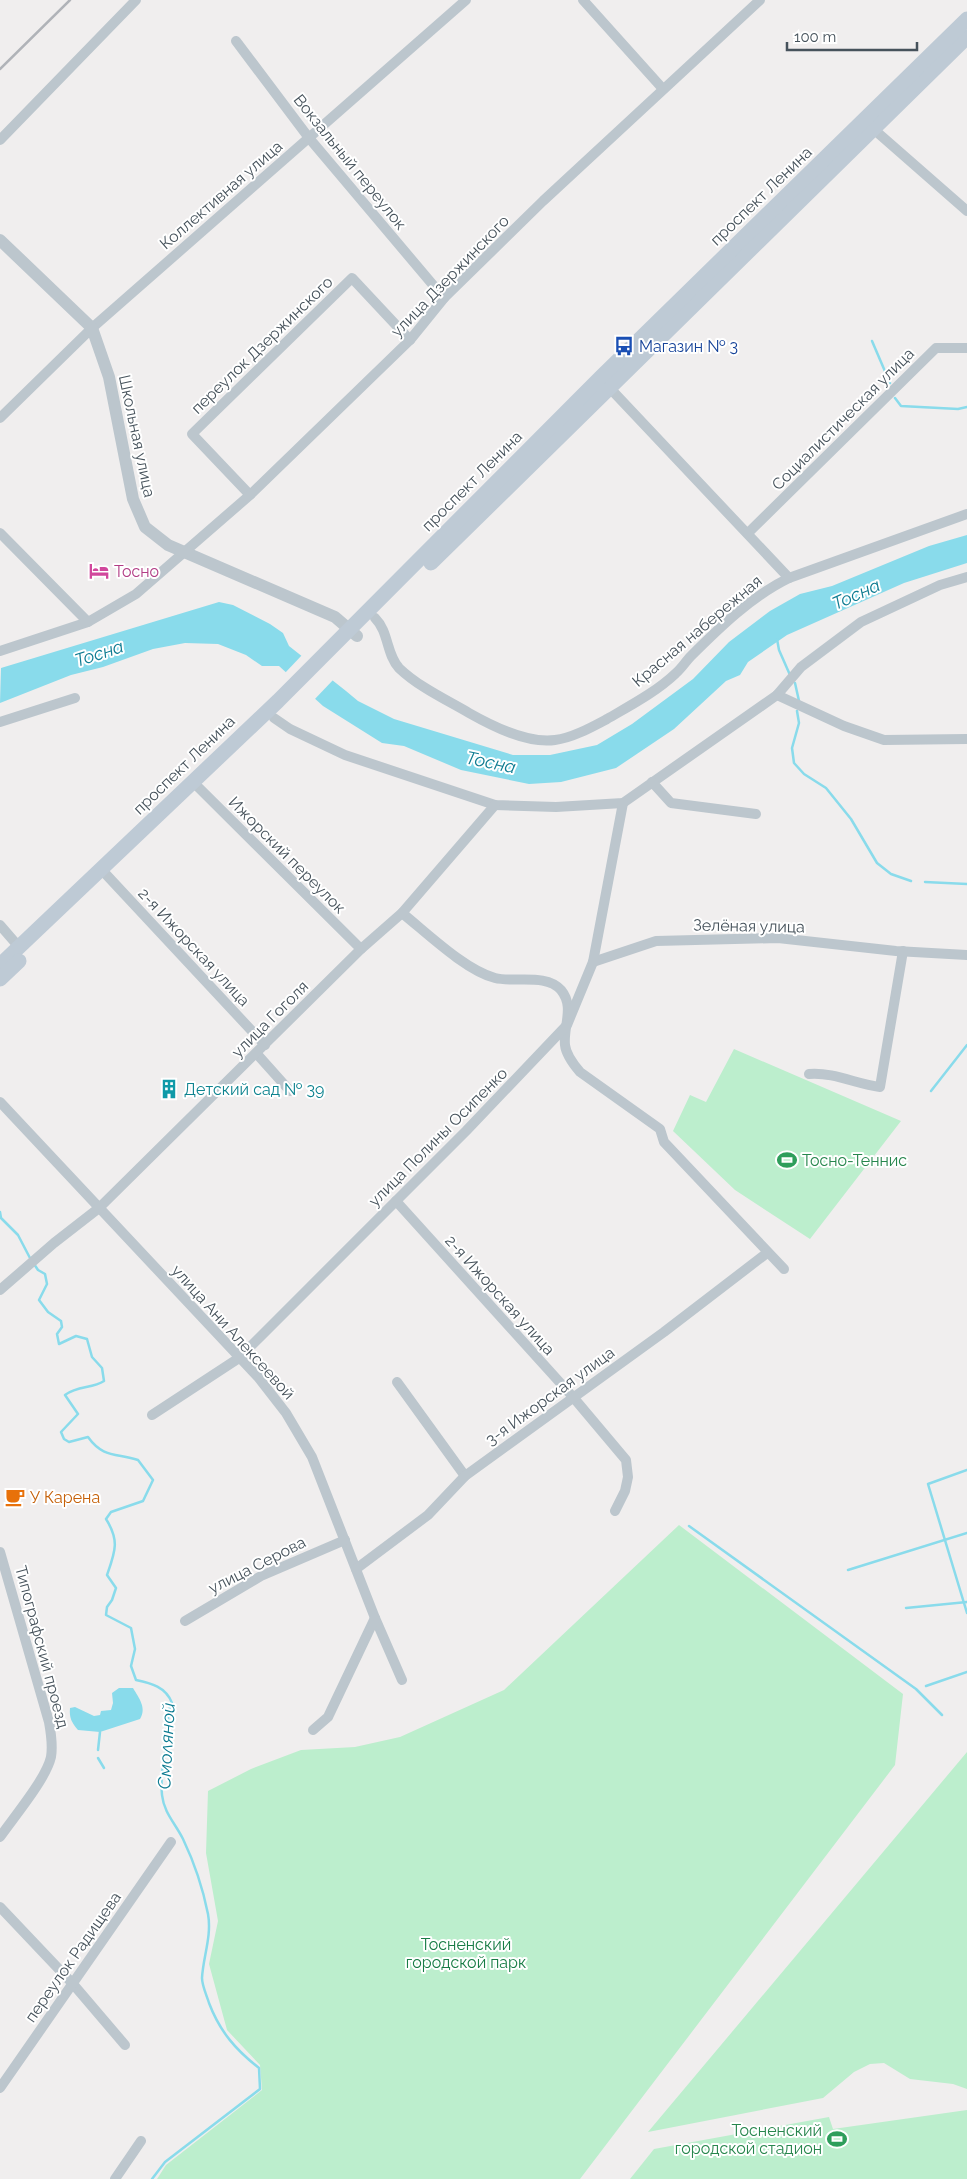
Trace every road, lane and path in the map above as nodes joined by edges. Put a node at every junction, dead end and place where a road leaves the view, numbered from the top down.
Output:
1 (136, 0) edge
2 (466, 0) edge
3 (583, 0) edge
4 (760, 0) edge
5 (967, 20) edge
6 (967, 36) edge
7 (236, 41) dead end
8 (663, 89) junction
9 (868, 124) junction
10 (309, 138) junction
11 (0, 140) edge
12 (967, 211) edge
13 (0, 240) edge
14 (444, 298) junction
15 (92, 328) junction
16 (410, 340) junction
17 (967, 348) edge
18 (605, 382) junction
19 (0, 418) edge
20 (250, 495) junction
21 (967, 514) edge
22 (0, 533) edge
23 (748, 533) junction
24 (184, 553) junction
25 (789, 578) junction
26 (967, 578) edge
27 (375, 618) junction
28 (88, 622) junction
29 (353, 633) junction
30 (0, 651) edge
31 (777, 695) junction
32 (75, 698) dead end
33 (279, 709) junction
34 (0, 722) edge
35 (967, 739) edge
36 (652, 782) junction
37 (196, 785) junction
38 (623, 803) junction
39 (495, 805) junction
40 (756, 814) dead end
41 (104, 872) junction
42 (402, 914) junction
43 (0, 924) edge
44 (19, 947) junction
45 (361, 950) junction
46 (903, 951) junction
47 (967, 955) edge
48 (593, 962) junction
49 (0, 965) edge
50 (0, 979) edge
51 (567, 1025) junction
52 (265, 1045) junction
53 (257, 1054) junction
54 (810, 1074) dead end
55 (290, 1091) dead end
56 (0, 1102) edge
57 (396, 1201) junction
58 (98, 1208) junction
59 (767, 1253) junction
60 (784, 1269) dead end
61 (0, 1290) edge
62 (239, 1358) junction
63 (397, 1382) dead end
64 (573, 1397) junction
65 (152, 1415) dead end
66 (465, 1476) junction
67 (615, 1510) dead end
68 (344, 1540) junction
69 (0, 1552) edge
70 (356, 1569) junction
71 (375, 1618) junction
72 (185, 1620) dead end
73 (402, 1680) dead end
74 (313, 1730) dead end
75 (0, 1837) edge
76 (171, 1842) dead end
77 (0, 1907) edge
78 (73, 1984) junction
79 (124, 2045) dead end
80 (0, 2088) edge
81 (141, 2141) dead end
82 (115, 2179) edge

1 - 11 street
2 - 10 street, Коллективная улица
3 - 8 street
4 - 8 street, улица Дзержинского
5 - 9 main road, проспект Ленина
6 - 9 main road, проспект Ленина
7 - 10 street, Вокзальный переулок
8 - 14 street, улица Дзержинского
9 - 12 street
9 - 18 main road, проспект Ленина
10 - 14 street, Вокзальный переулок
10 - 15 street, Коллективная улица
13 - 15 street, Школьная улица
14 - 16 street, улица Дзержинского
15 - 19 street, Коллективная улица
15 - 24 street, Школьная улица
16 - 20 street, улица Дзержинского
16 - 20 street, переулок Дзержинского
17 - 23 street, Социалистическая улица
18 - 23 street
18 - 27 main road, проспект Ленина
18 - 29 main road, проспект Ленина
20 - 24 street, улица Дзержинского
21 - 25 street, Красная набережная
22 - 28 street
23 - 25 street
24 - 28 street
24 - 29 street, Школьная улица
25 - 27 street, Красная набережная
26 - 31 street
27 - 29 main road, проспект Ленина
28 - 30 street
29 - 33 main road, проспект Ленина
31 - 35 street
31 - 36 street
32 - 34 street
33 - 37 main road, проспект Ленина
33 - 39 street
36 - 38 street
36 - 40 street
37 - 41 main road, проспект Ленина
37 - 45 street, Ижорский переулок
38 - 39 street
38 - 48 street, улица Полины Осипенко
39 - 42 street, улица Гоголя
41 - 44 main road, проспект Ленина
41 - 50 main road, проспект Ленина
41 - 52 street, 2-я Ижорская улица
42 - 45 street, улица Гоголя
42 - 51 street
43 - 44 street
44 - 49 main road, проспект Ленина
45 - 52 street, улица Гоголя
46 - 47 street, Зелёная улица
46 - 48 street, Зелёная улица
46 - 54 street
48 - 51 street, улица Полины Осипенко
51 - 57 street, улица Полины Осипенко
51 - 59 street
52 - 53 street, улица Гоголя
53 - 55 street
53 - 58 street, улица Гоголя
56 - 58 street, улица Ани Алексеевой
57 - 62 street, улица Полины Осипенко
57 - 64 street, 2-я Ижорская улица
58 - 61 street, улица Гоголя
58 - 62 street, улица Ани Алексеевой
59 - 60 street
59 - 64 street, 3-я Ижорская улица
62 - 65 street, улица Полины Осипенко
62 - 68 street, улица Ани Алексеевой
63 - 66 street
64 - 66 street, 3-я Ижорская улица
64 - 67 street, 2-я Ижорская улица
66 - 70 street, 3-я Ижорская улица
68 - 70 street, улица Ани Алексеевой
68 - 72 street, улица Серова
69 - 75 street, Типографский проезд
70 - 71 street, улица Ани Алексеевой
71 - 73 street, улица Ани Алексеевой
71 - 74 street
76 - 78 street, переулок Радищева
77 - 78 street
78 - 79 street
78 - 80 street, переулок Радищева
81 - 82 street

